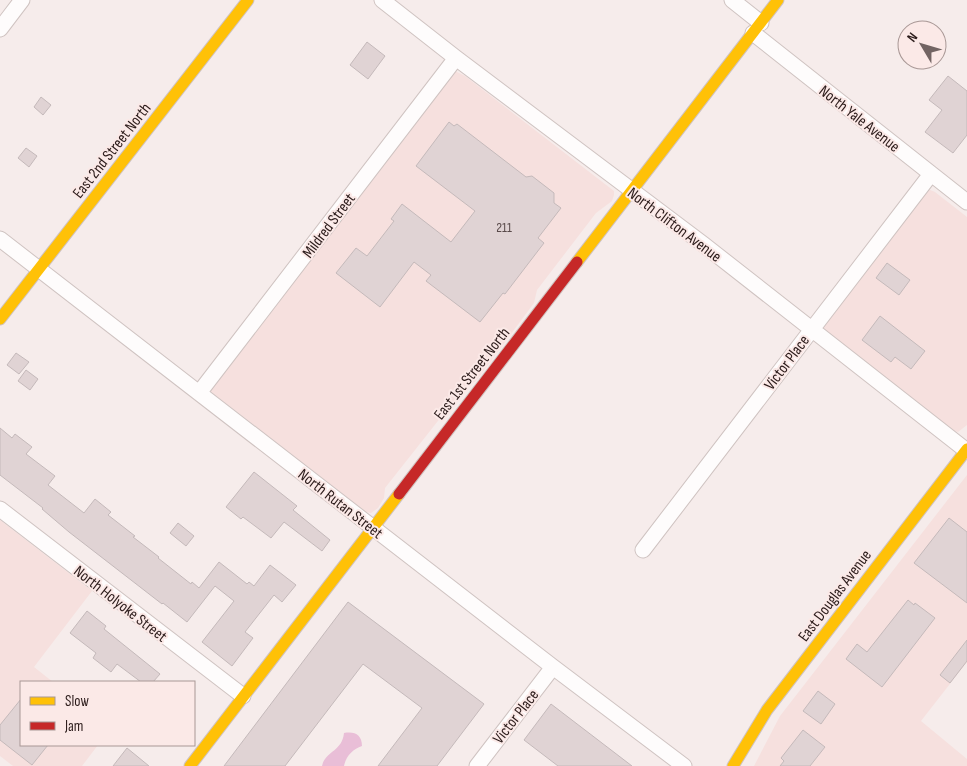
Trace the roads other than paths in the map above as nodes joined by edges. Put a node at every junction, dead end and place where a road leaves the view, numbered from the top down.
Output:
1 (22, 0) edge
2 (248, 0) edge
3 (382, 0) edge
4 (732, 0) edge
5 (778, 0) edge
6 (757, 28) junction
7 (0, 29) edge
8 (456, 58) junction
9 (931, 174) junction
10 (632, 190) junction
11 (967, 202) edge
12 (0, 239) edge
13 (39, 268) junction
14 (0, 319) edge
15 (811, 329) junction
16 (199, 393) junction
17 (967, 450) edge
18 (0, 509) edge
19 (373, 528) junction
20 (643, 550) dead end
21 (553, 667) junction
22 (243, 696) junction
23 (190, 766) edge
24 (477, 766) edge
25 (684, 766) edge
26 (733, 766) edge

1 - 7 street
2 - 13 street, East 2nd Street North
3 - 8 street, North Clifton Avenue
4 - 6 street, North Yale Avenue
5 - 6 street, East 1st Street North
6 - 9 street, North Yale Avenue
6 - 10 street, East 1st Street North
8 - 10 street, North Clifton Avenue
8 - 16 street, Mildred Street
9 - 11 street, North Yale Avenue
9 - 15 street, Victor Place
10 - 15 street, North Clifton Avenue
10 - 19 street, East 1st Street North
12 - 13 street, North Rutan Street
13 - 14 street, East 2nd Street North
13 - 16 street, North Rutan Street
15 - 17 street, North Clifton Avenue
15 - 20 street, Victor Place
16 - 19 street, North Rutan Street
17 - 26 street, East Douglas Avenue
18 - 22 street, North Holyoke Street
19 - 21 street, North Rutan Street
19 - 22 street, East 1st Street North
21 - 24 street, Victor Place
21 - 25 street, North Rutan Street
22 - 23 street, East 1st Street North

